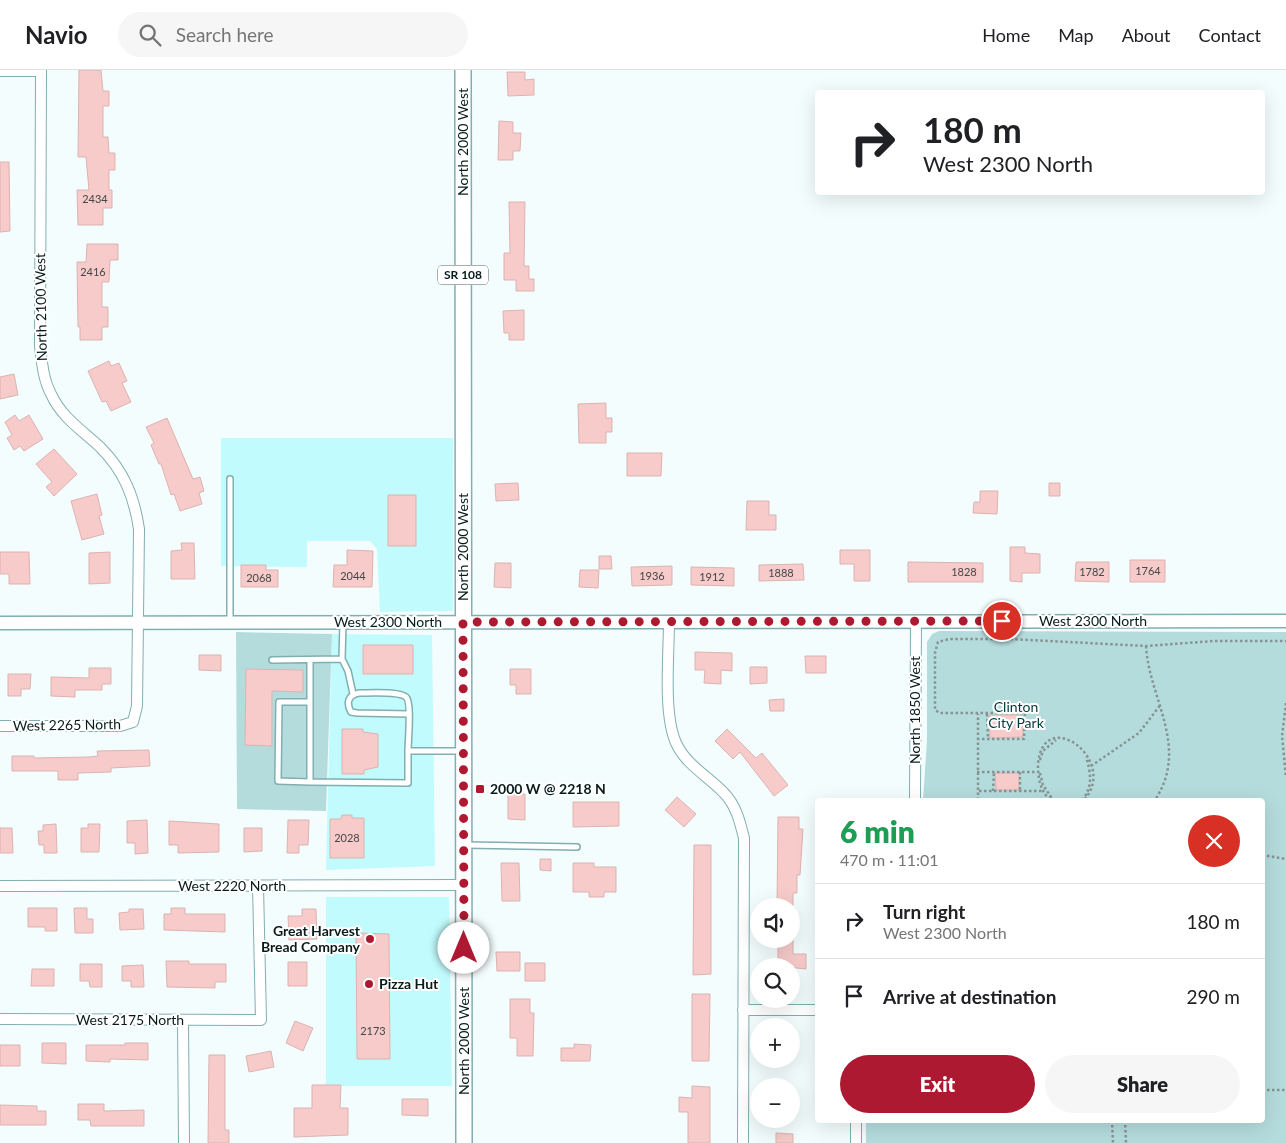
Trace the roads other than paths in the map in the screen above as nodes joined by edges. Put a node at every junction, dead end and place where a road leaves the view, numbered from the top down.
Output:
1 (463, 70) edge
2 (0, 71) edge
3 (40, 71) edge
4 (230, 479) dead end
5 (669, 621) junction
6 (916, 621) junction
7 (1286, 621) edge
8 (343, 622) junction
9 (463, 622) junction
10 (0, 623) edge
11 (138, 623) junction
12 (230, 623) junction
13 (342, 659) junction
14 (272, 660) dead end
15 (310, 660) junction
16 (353, 694) junction
17 (310, 702) junction
18 (409, 714) junction
19 (133, 722) joint
20 (0, 726) edge
21 (408, 751) junction
22 (463, 752) junction
23 (310, 782) junction
24 (915, 798) edge
25 (464, 845) junction
26 (577, 847) dead end
27 (464, 885) junction
28 (0, 886) edge
29 (258, 886) junction
30 (743, 1010) junction
31 (815, 1010) edge
32 (0, 1019) edge
33 (183, 1020) junction
34 (856, 1123) edge
35 (184, 1143) edge
36 (464, 1143) edge
37 (743, 1143) edge
38 (856, 1143) edge

1 - 9 main road, North 2000 West / SR 108
2 - 3 street
3 - 11 street, North 2100 West
4 - 12 lane
5 - 6 street, West 2300 North
5 - 9 street, West 2300 North
5 - 30 street
6 - 7 street, West 2300 North
6 - 24 street, North 1850 West
8 - 9 street, West 2300 North
8 - 12 street, West 2300 North
8 - 13 lane
9 - 22 main road, North 2000 West / SR 108
10 - 11 street, West 2300 North
11 - 12 street, West 2300 North
11 - 19 street, North 2100 West
13 - 15 lane
13 - 16 lane
14 - 15 lane
15 - 17 lane
16 - 18 lane
16 - 18 lane
17 - 23 lane
17 - 23 lane
18 - 21 lane
19 - 20 street, West 2265 North
21 - 22 lane
21 - 23 lane
22 - 25 main road, North 2000 West / SR 108
25 - 26 lane
25 - 27 main road, North 2000 West / SR 108
27 - 29 street, West 2220 North
27 - 36 main road, North 2000 West / SR 108
28 - 29 street, West 2220 North
29 - 33 street, West 2175 North
30 - 31 street
30 - 37 street
32 - 33 street, West 2175 North
33 - 35 street
34 - 38 street

